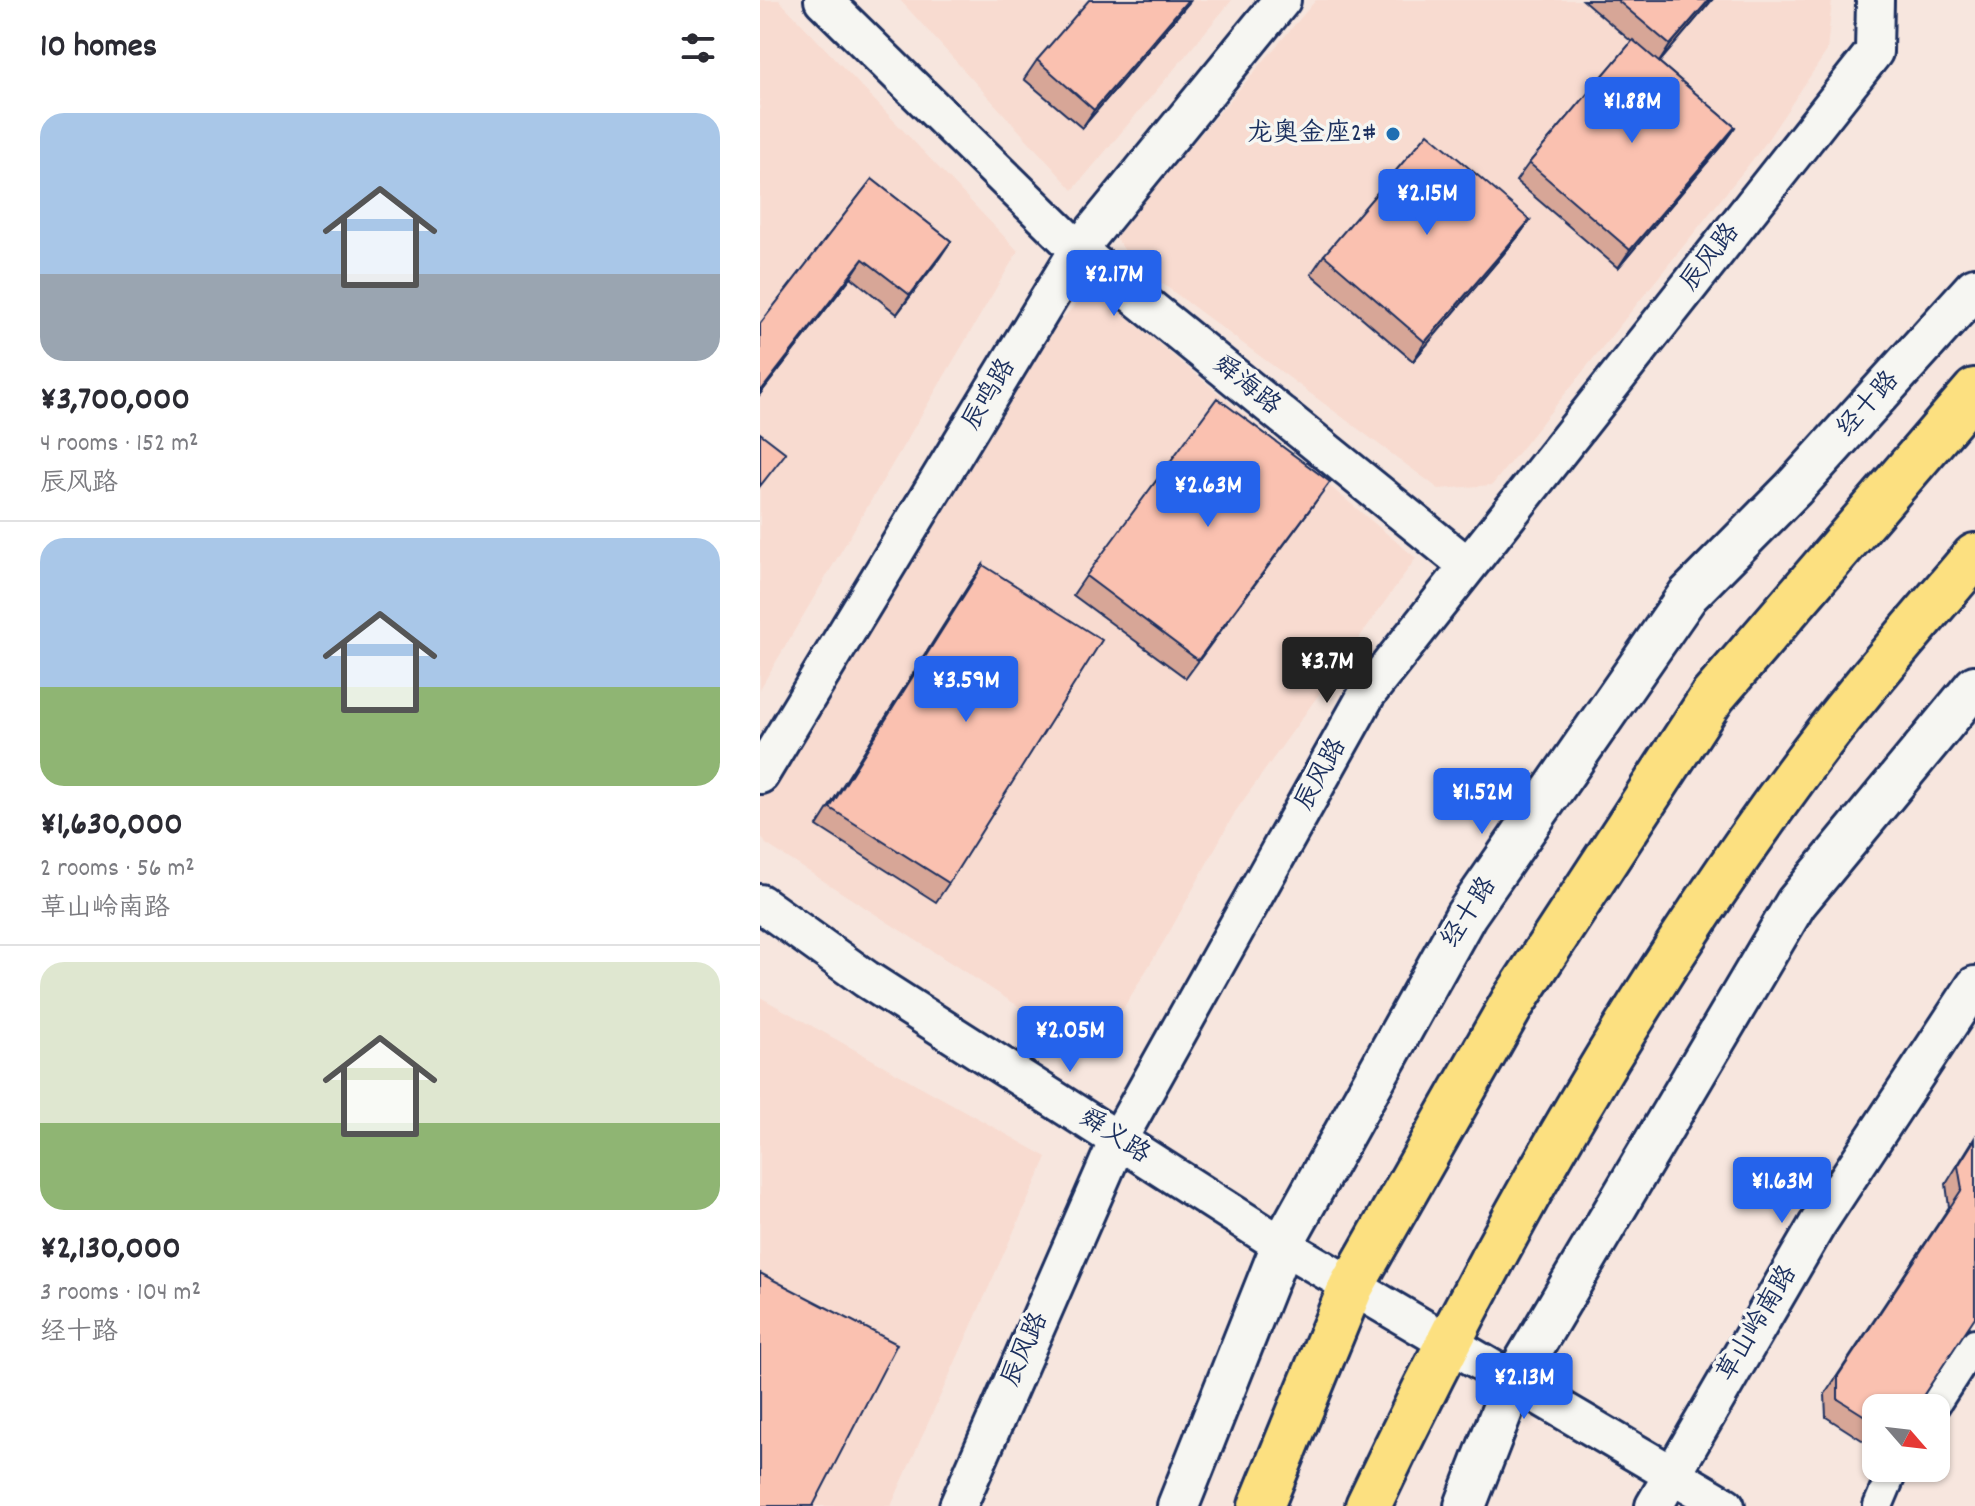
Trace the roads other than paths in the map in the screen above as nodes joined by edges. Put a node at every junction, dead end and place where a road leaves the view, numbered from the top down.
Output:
1 (823, 0) edge
2 (1282, 0) edge
3 (1875, 0) edge
4 (1078, 250) junction
5 (1975, 288) edge
6 (1975, 391) edge
7 (1975, 556) edge
8 (1468, 566) junction
9 (1975, 686) edge
10 (760, 775) edge
11 (760, 903) edge
12 (1974, 988) edge
13 (1118, 1140) junction
14 (1282, 1245) junction
15 (1351, 1287) junction
16 (1975, 1343) edge
17 (1446, 1344) junction
18 (1514, 1380) junction
19 (1942, 1394) edge
20 (1671, 1471) junction
21 (1888, 1482) edge
22 (958, 1506) edge
23 (1178, 1506) edge
24 (1261, 1506) edge
25 (1368, 1506) edge
26 (1465, 1506) edge
27 (1654, 1506) edge
28 (1726, 1506) edge
29 (1878, 1506) edge

1 - 4 street, 舜海路
2 - 4 street, 辰鸣路
3 - 8 street, 辰风路
4 - 8 street, 舜海路
4 - 10 street, 辰鸣路
5 - 14 main road, 经十路
6 - 15 highway
7 - 17 highway
8 - 13 street, 辰风路
9 - 18 main road
11 - 13 street, 舜义路
12 - 20 street, 草山岭南路
13 - 14 street, 舜义路
13 - 22 street, 辰风路
14 - 15 street, 舜义路
14 - 23 main road, 经十路
15 - 17 street, 舜义路
15 - 24 highway
16 - 19 street
17 - 18 street, 舜义路
17 - 25 highway
18 - 20 street, 舜义路
18 - 26 main road
20 - 27 street, 草山岭南路
20 - 28 street, 舜义路
21 - 29 street

